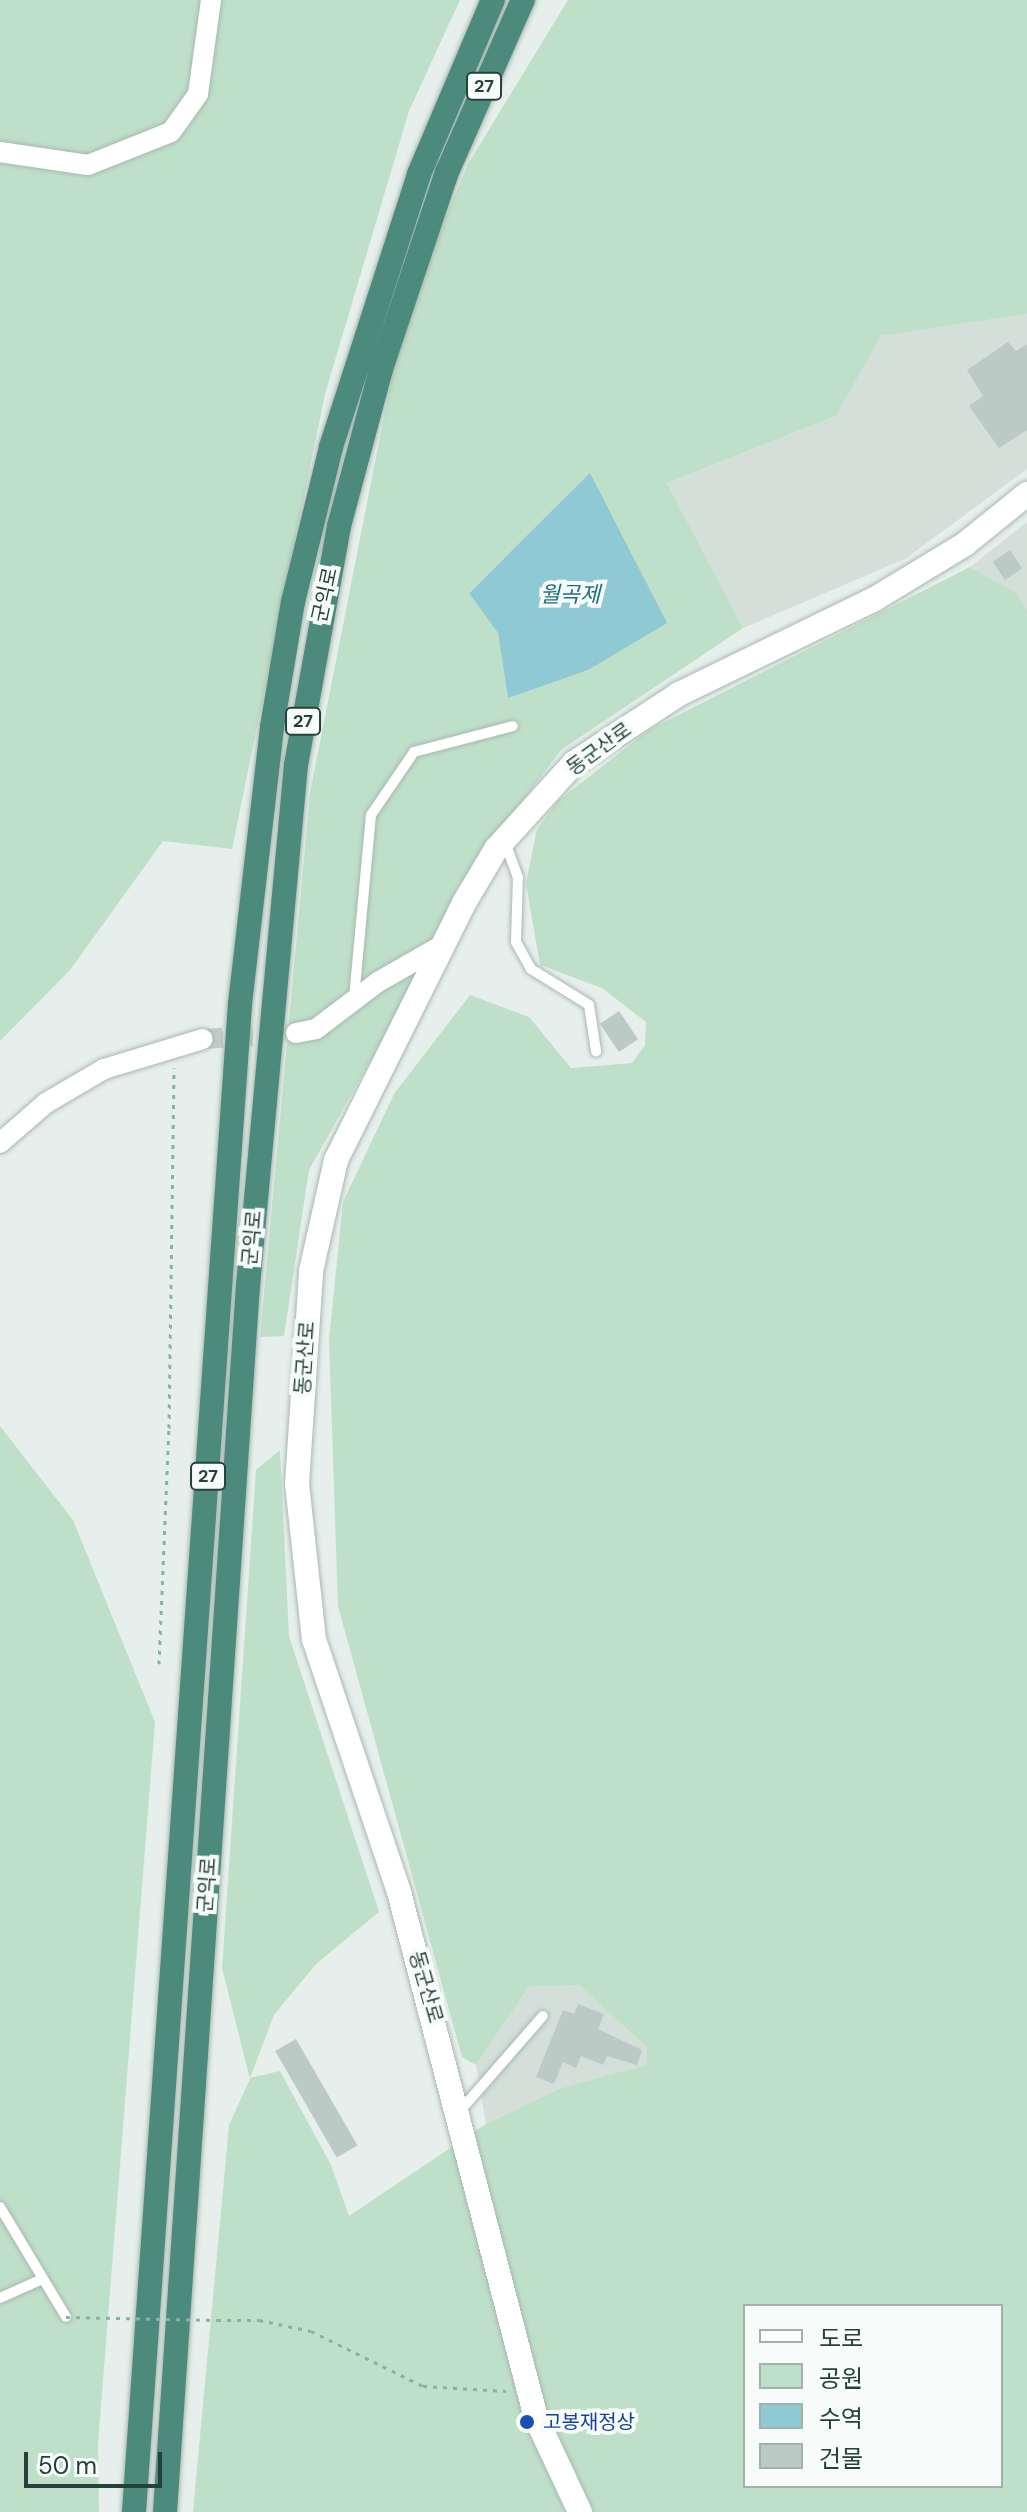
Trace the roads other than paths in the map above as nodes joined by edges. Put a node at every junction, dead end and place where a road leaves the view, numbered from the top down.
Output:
1 (211, 0) edge
2 (493, 0) edge
3 (523, 0) edge
4 (0, 152) edge
5 (1027, 494) edge
6 (513, 726) dead end
7 (504, 840) junction
8 (449, 941) junction
9 (354, 1000) junction
10 (296, 1033) tunnel mouth
11 (203, 1039) tunnel mouth
12 (596, 1051) dead end
13 (0, 1143) edge
14 (543, 2016) dead end
15 (460, 2111) junction
16 (0, 2207) edge
17 (42, 2279) junction
18 (0, 2298) edge
19 (66, 2317) road end
20 (134, 2512) edge
21 (165, 2512) edge
22 (580, 2512) edge

1 - 4 street
2 - 20 highway, 군익로 / 27
3 - 21 highway, 군익로 / 27
5 - 7 street, 동군산로
6 - 9 lane
7 - 8 street, 동군산로
7 - 12 lane
8 - 9 street
8 - 15 street, 동군산로
9 - 10 street
11 - 13 street
14 - 15 lane
15 - 22 street, 동군산로
16 - 17 lane
17 - 18 lane
17 - 19 lane

